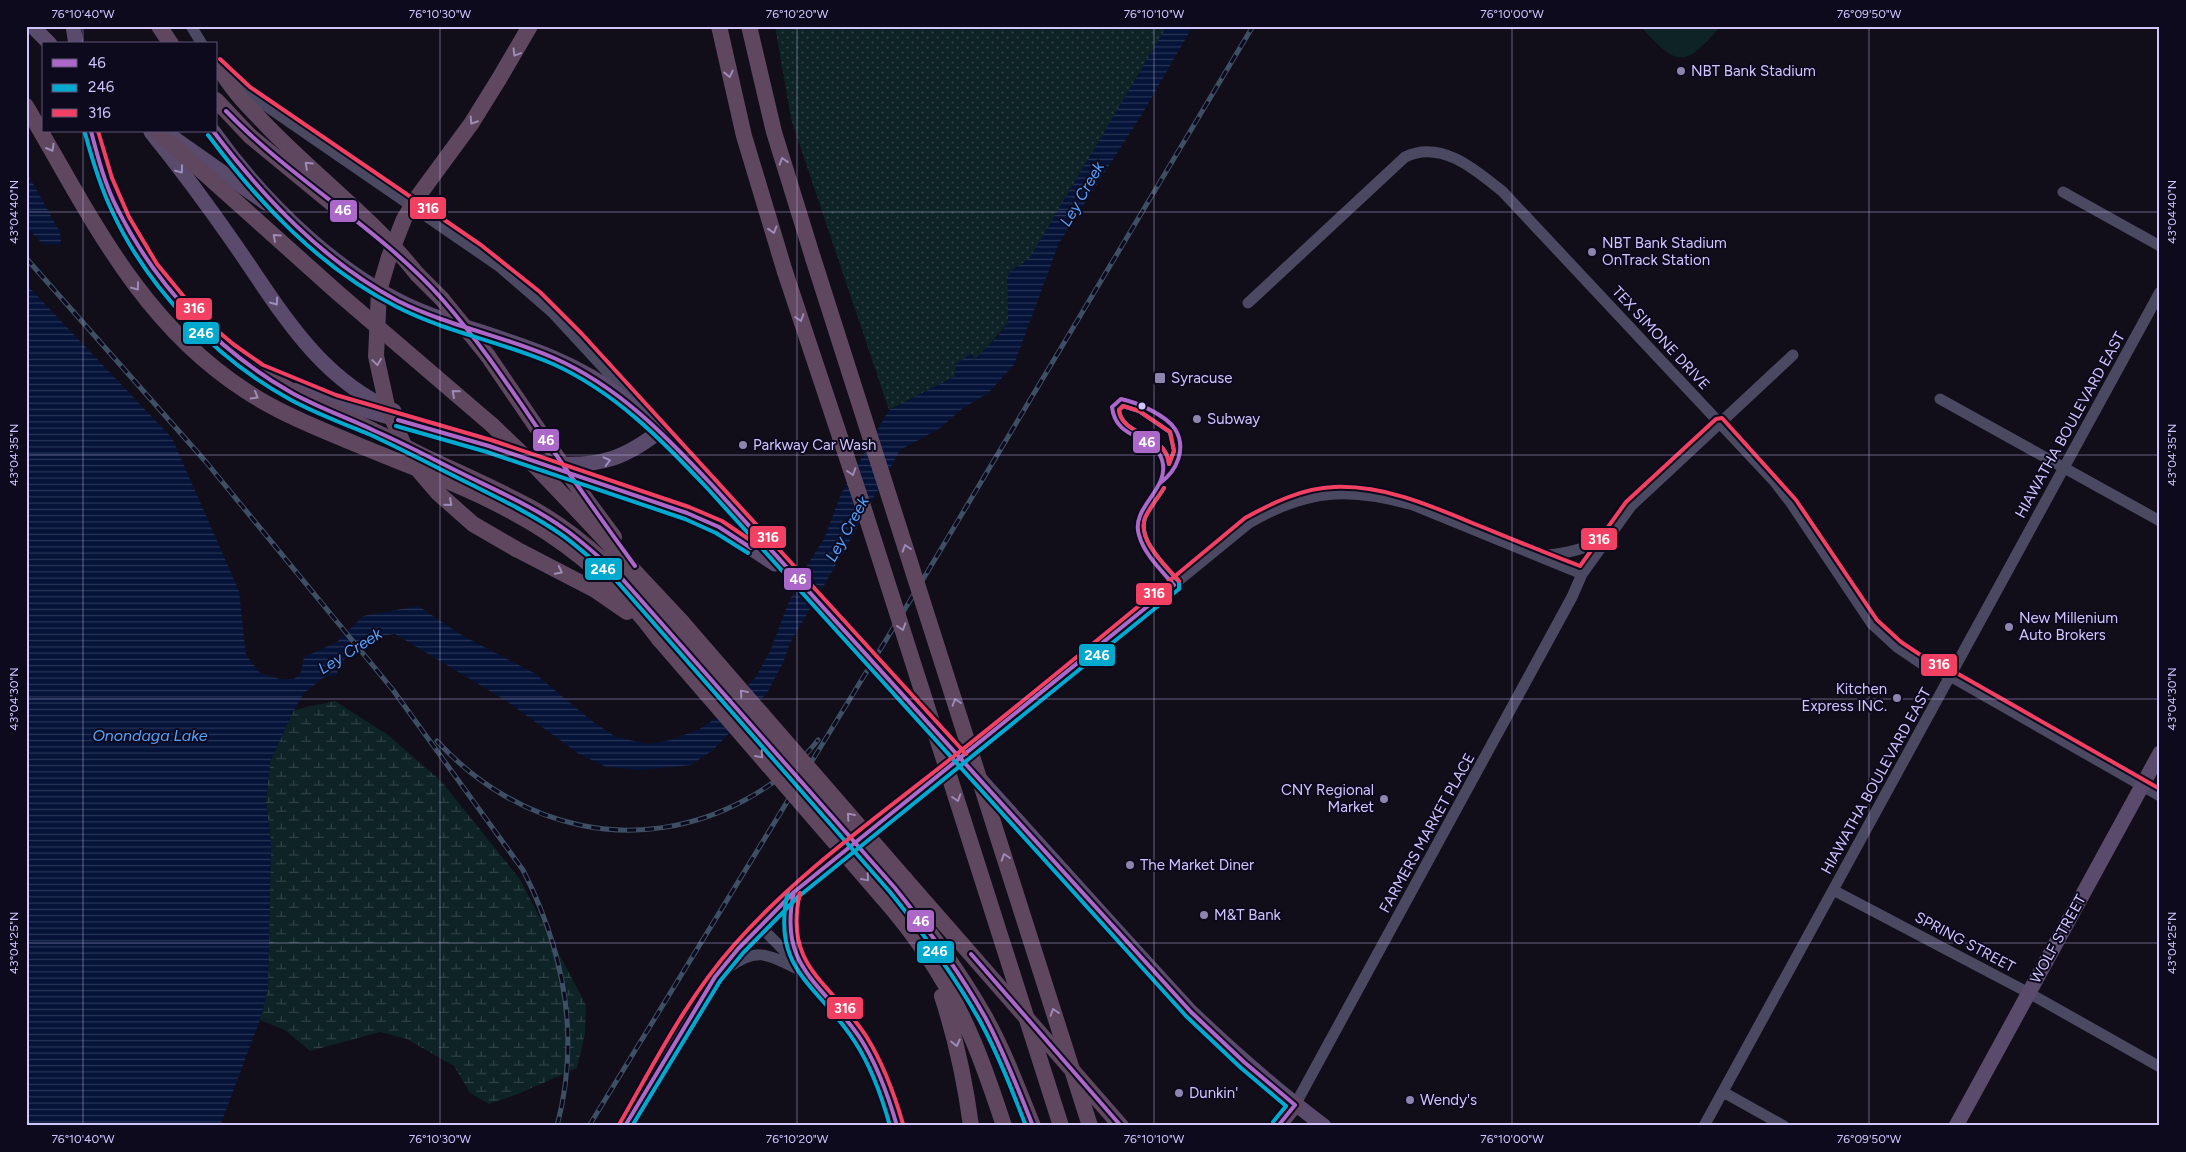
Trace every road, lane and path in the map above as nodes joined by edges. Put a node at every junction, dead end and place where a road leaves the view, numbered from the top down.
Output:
1 (32, 26) edge
2 (73, 26) edge
3 (153, 26) edge
4 (159, 26) edge
5 (191, 26) edge
6 (530, 26) edge
7 (719, 26) edge
8 (750, 26) edge
9 (48, 42) edge
10 (76, 42) edge
11 (159, 42) edge
12 (171, 42) edge
13 (201, 42) edge
14 (218, 65) edge
15 (218, 66) edge
16 (218, 102) edge
17 (26, 106) edge
18 (91, 132) edge
19 (151, 132) edge
20 (159, 132) edge
21 (166, 132) edge
22 (214, 132) edge
23 (2063, 192) dead end
24 (285, 217) junction
25 (2160, 246) edge
26 (417, 274) junction
27 (2160, 292) edge
28 (1248, 303) dead end
29 (1792, 355) dead end
30 (260, 371) junction
31 (1940, 398) dead end
32 (1720, 424) junction
33 (660, 431) junction
34 (456, 437) junction
35 (541, 464) junction
36 (2063, 468) junction
37 (582, 505) junction
38 (2160, 521) edge
39 (1607, 538) junction
40 (1538, 556) junction
41 (1582, 574) junction
42 (795, 577) junction
43 (670, 630) junction
44 (1950, 676) junction
45 (2160, 753) edge
46 (961, 758) junction
47 (2142, 786) junction
48 (2160, 796) edge
49 (894, 888) junction
50 (1833, 890) junction
51 (794, 892) junction
52 (760, 926) junction
53 (922, 948) junction
54 (805, 973) junction
55 (715, 977) junction
56 (2029, 993) junction
57 (1069, 1058) junction
58 (2160, 1067) edge
59 (990, 1087) junction
60 (1723, 1092) junction
61 (1295, 1105) junction
62 (626, 1126) edge
63 (897, 1126) edge
64 (971, 1126) edge
65 (1004, 1126) edge
66 (1008, 1126) edge
67 (1033, 1126) edge
68 (1061, 1126) edge
69 (1090, 1126) edge
70 (1102, 1126) edge
71 (1122, 1126) edge
72 (1278, 1126) edge
73 (1324, 1126) edge
74 (1704, 1126) edge
75 (1784, 1126) edge
76 (1956, 1126) edge

1 - 9 main road
2 - 10 main road
3 - 11 main road
4 - 12 highway
5 - 13 street
6 -> 43 highway, bridge
7 -> 68 highway, bridge
57 -> 8 highway, bridge
14 - 33 street
26 -> 15 highway
16 - 26 highway
17 -> 43 highway
18 - 30 main road
19 -> 34 main road
37 -> 20 highway, bridge
21 - 24 main road
22 - 24 main road
23 - 25 street
24 - 33 main road
26 - 37 highway, bridge
27 - 36 street, HIAWATHA BOULEVARD EAST
28 - 32 street, TEX SIMONE DRIVE
29 - 32 street, FARMERS MARKET PLACE
30 - 34 main road
30 - 43 highway
31 - 36 street
32 - 39 street, FARMERS MARKET PLACE
32 - 44 street, TEX SIMONE DRIVE
35 -> 33 main road
33 - 42 main road
34 - 35 main road
35 - 42 main road
36 - 38 street
36 - 44 street, HIAWATHA BOULEVARD EAST
37 - 43 highway
39 - 40 street
39 - 41 street, FARMERS MARKET PLACE
40 - 41 street
40 - 46 street
41 - 61 street, FARMERS MARKET PLACE
42 - 46 main road
43 -> 49 highway, bridge
49 -> 43 highway, bridge
44 - 47 street, TEX SIMONE DRIVE
44 - 50 street, HIAWATHA BOULEVARD EAST
45 - 47 main road, WOLF STREET
46 - 51 street
46 - 61 main road
47 - 48 street, TEX SIMONE DRIVE
47 - 56 main road, WOLF STREET
49 - 53 highway
49 - 67 highway
49 - 71 highway
50 - 56 street, SPRING STREET
50 - 60 street, HIAWATHA BOULEVARD EAST
51 - 52 street
51 - 54 street
52 - 54 street
52 - 55 street
53 - 59 highway
53 -> 64 highway
54 - 55 street
54 - 63 street
55 - 62 street
56 - 58 street, SPRING STREET
56 - 76 main road, WOLF STREET
57 - 69 highway, bridge
57 - 70 highway, bridge
59 - 65 highway
59 - 66 highway
60 - 74 street, HIAWATHA BOULEVARD EAST
60 - 75 street
61 - 72 highway
61 - 73 main road

